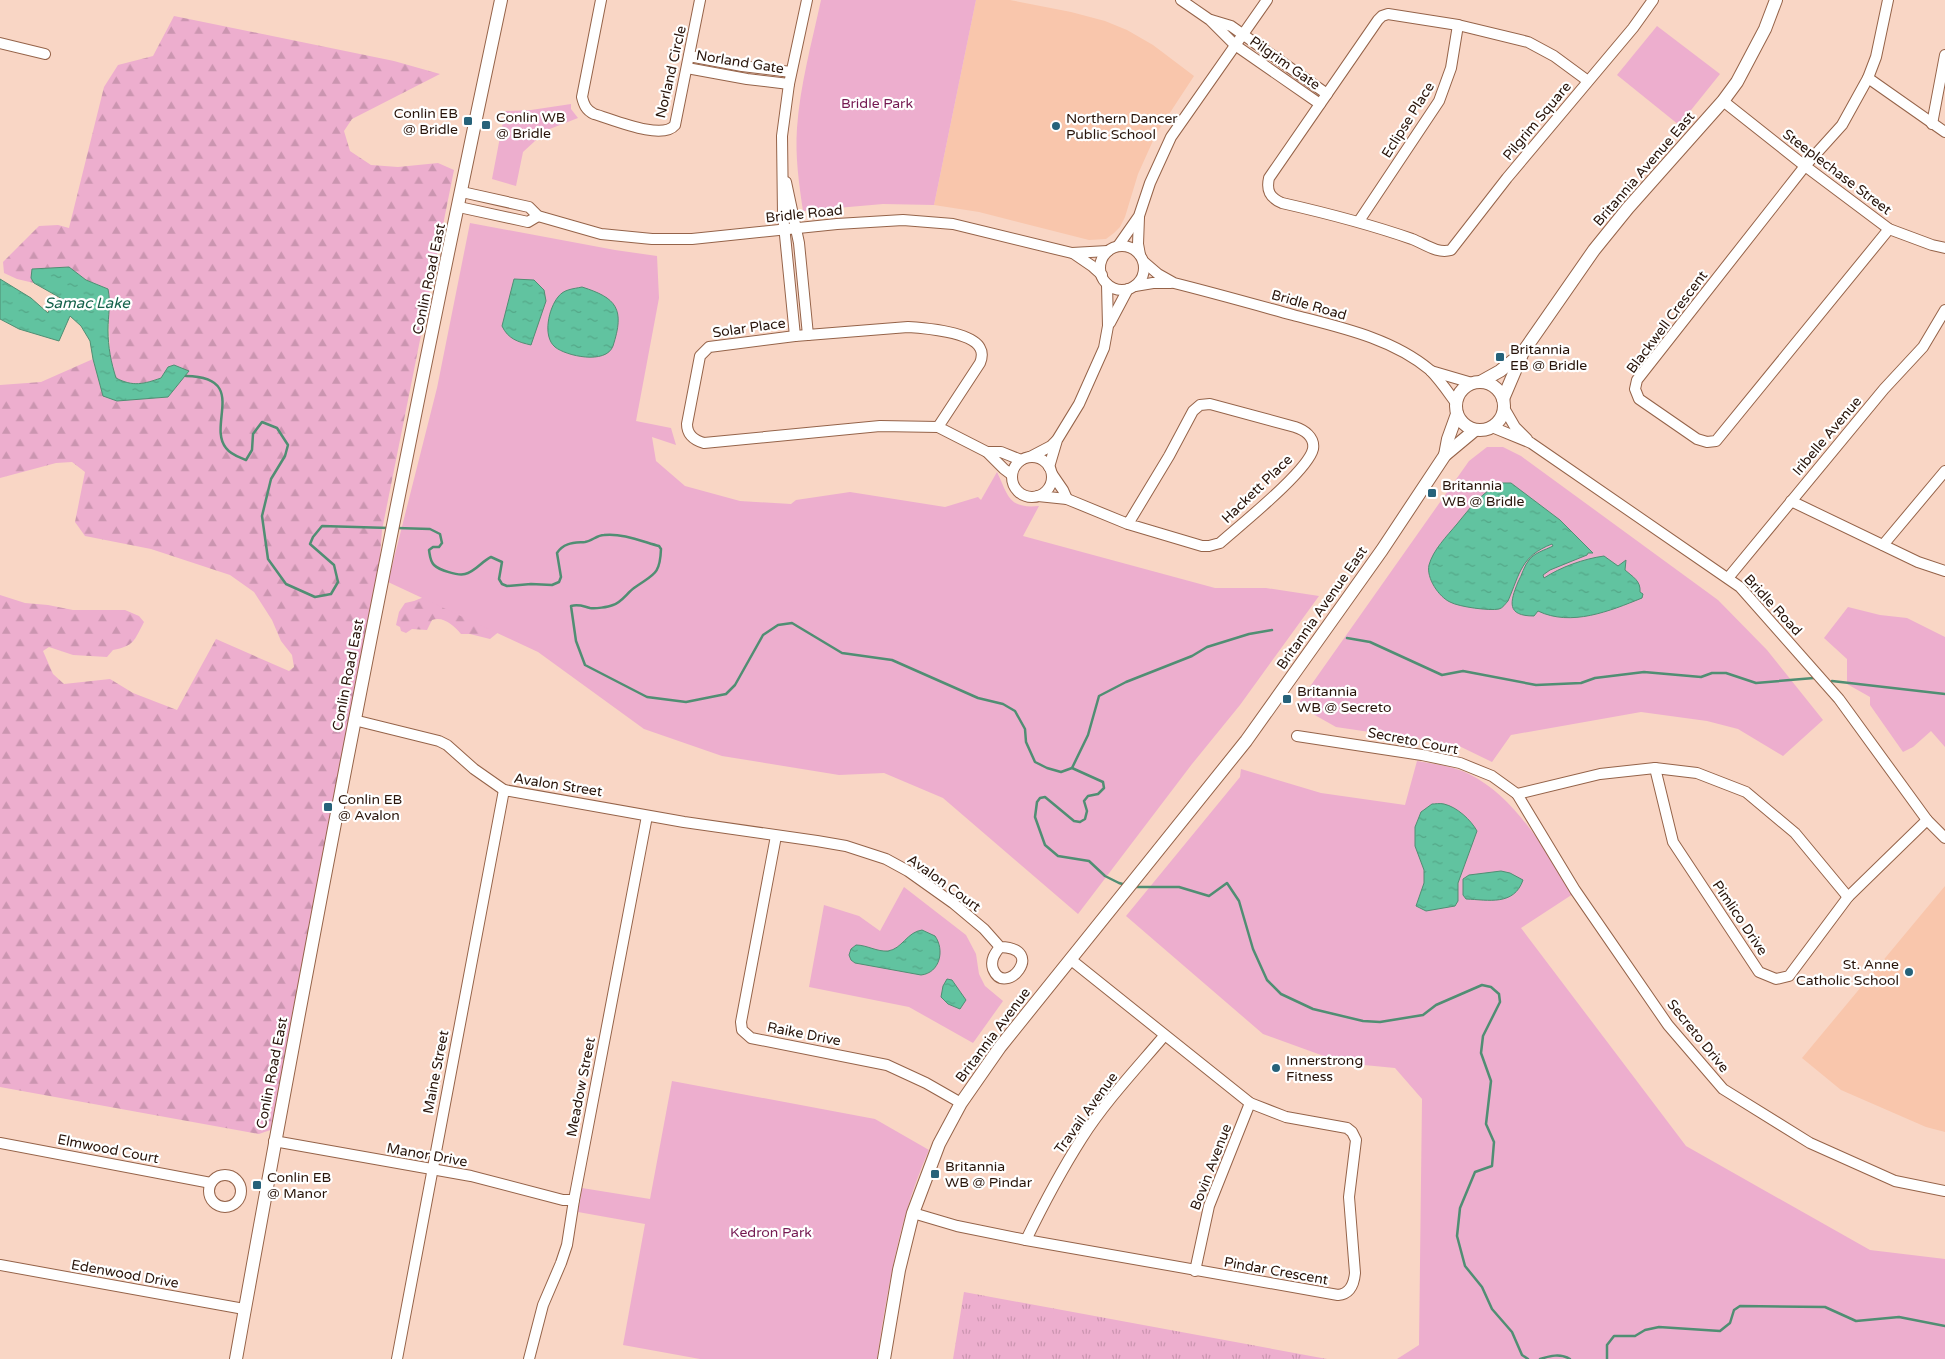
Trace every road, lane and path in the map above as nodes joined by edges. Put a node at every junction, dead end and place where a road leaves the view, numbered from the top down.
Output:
1 (501, 0) edge
2 (601, 0) edge
3 (700, 0) edge
4 (807, 0) edge
5 (1181, 0) edge
6 (1267, 0) edge
7 (1776, 0) edge
8 (1888, 0) edge
9 (1650, 1) edge
10 (1210, 20) junction
11 (1458, 26) junction
12 (1242, 35) junction
13 (0, 43) edge
14 (1235, 45) junction
15 (45, 54) dead end
16 (1945, 55) edge
17 (689, 56) junction
18 (687, 68) junction
19 (791, 72) junction
20 (1868, 78) junction
21 (1588, 81) junction
22 (789, 84) junction
23 (1327, 94) junction
24 (1723, 101) junction
25 (1320, 104) junction
26 (1932, 124) junction
27 (1945, 132) edge
28 (1805, 166) junction
29 (784, 171) junction
30 (462, 192) junction
31 (459, 207) junction
32 (538, 216) junction
33 (1139, 216) junction
34 (1359, 221) junction
35 (797, 228) junction
36 (1889, 229) junction
37 (784, 230) junction
38 (1118, 246) junction
39 (1945, 248) edge
40 (1108, 251) junction
41 (1072, 253) junction
42 (1142, 258) junction
43 (1104, 280) junction
44 (1174, 283) junction
45 (1131, 288) junction
46 (1945, 310) edge
47 (1108, 326) junction
48 (808, 335) junction
49 (795, 336) junction
50 (1523, 352) junction
51 (1430, 370) junction
52 (1477, 382) junction
53 (1504, 403) junction
54 (1456, 409) junction
55 (938, 427) junction
56 (1492, 427) junction
57 (1476, 430) junction
58 (1057, 440) junction
59 (1531, 443) junction
60 (987, 452) junction
61 (1445, 455) junction
62 (1026, 459) junction
63 (1050, 470) junction
64 (1945, 471) edge
65 (1012, 475) junction
66 (1038, 496) junction
67 (1067, 499) junction
68 (1791, 501) junction
69 (1128, 524) junction
70 (1883, 544) junction
71 (1945, 571) edge
72 (1728, 578) junction
73 (354, 720) junction
74 (1297, 736) dead end
75 (1655, 768) junction
76 (1218, 776) joint
77 (504, 790) junction
78 (1516, 794) junction
79 (647, 816) junction
80 (1926, 820) junction
81 (776, 836) junction
82 (1945, 838) edge
83 (1848, 897) junction
84 (1000, 947) dead end
85 (1070, 960) junction
86 (1164, 1036) junction
87 (961, 1103) junction
88 (1250, 1103) junction
89 (274, 1141) junction
90 (0, 1143) edge
91 (432, 1169) junction
92 (211, 1183) dead end
93 (1945, 1191) edge
94 (574, 1200) junction
95 (913, 1213) junction
96 (1026, 1240) junction
97 (0, 1265) edge
98 (1194, 1271) junction
99 (244, 1309) junction
100 (236, 1359) edge
101 (397, 1359) edge
102 (529, 1359) edge
103 (884, 1359) edge

1 - 30 street, Conlin Road East
2 - 18 street, Norland Circle
3 - 17 street, Norland Circle
4 - 19 street
5 - 10 street
6 - 12 street
7 - 24 street, Britannia Avenue East
8 - 20 street
9 - 21 street
10 - 12 street, Pilgrim Gate
10 - 14 street, Pilgrim Gate
11 - 21 street, Pilgrim Square
11 - 23 street, Pilgrim Square
11 - 34 street, Eclipse Place
12 - 14 street
12 - 23 street, Pilgrim Gate
13 - 15 street
14 - 25 street, Pilgrim Gate
14 - 33 street
16 - 26 street
17 - 18 street, Norland Circle
17 - 19 street, Norland Gate
18 - 22 street, Norland Gate
19 - 22 street
20 - 26 street
20 - 28 street
21 - 34 street, Pilgrim Square
22 - 29 street
23 - 25 street, Pilgrim Square
24 - 28 street, Steeplechase Street
24 - 50 street, Britannia Avenue East
25 - 34 street, Pilgrim Square
26 - 27 street
28 - 36 street, Steeplechase Street
28 - 36 street, Blackwell Crescent
29 - 35 street
29 - 37 street
30 - 31 street, Conlin Road East
30 - 32 street, Bridle Road
31 - 32 street, Bridle Road
31 - 73 street, Conlin Road East
32 - 37 street, Bridle Road
33 - 38 street
33 - 42 street
35 - 37 street, Bridle Road
35 - 41 street, Bridle Road
35 - 48 street
36 - 39 street, Steeplechase Street
37 - 49 street
38 - 40 street
38 - 42 street
40 - 41 street, Bridle Road
40 - 43 street
41 - 43 street, Bridle Road
42 - 44 street, Bridle Road
42 - 45 street
43 - 45 street
43 - 47 street
44 - 45 street, Bridle Road
44 - 51 street, Bridle Road
45 - 47 street
46 - 68 street, Iribelle Avenue
47 - 58 street
48 - 49 street, Solar Place
48 - 55 street, Solar Place
49 - 55 street, Solar Place
50 - 52 street, Britannia Avenue East
50 - 53 street, Britannia Avenue East
51 - 52 street, Bridle Road
51 - 54 street, Bridle Road
52 - 53 street
52 - 54 street
53 - 56 street
53 - 59 street, Bridle Road
54 - 57 street
54 - 61 street, Britannia Avenue East
55 - 60 street, Solar Place
56 - 57 street
56 - 59 street, Bridle Road
57 - 61 street, Britannia Avenue East
58 - 62 street
58 - 63 street
59 - 72 street, Bridle Road
60 - 62 street, Solar Place
60 - 65 street, Solar Place
61 - 76 street, Britannia Avenue East
62 - 63 street
62 - 65 street
63 - 66 street
63 - 67 street
64 - 70 street
65 - 66 street
66 - 67 street, Hackett Place
67 - 69 street, Hackett Place
68 - 70 street
68 - 72 street, Iribelle Avenue
69 - 69 street, Hackett Place
70 - 71 street
72 - 80 street, Bridle Road
73 - 77 street, Avalon Street
73 - 89 street, Conlin Road East
74 - 78 street, Secreto Court
75 - 78 street
75 - 83 street
75 - 83 street, Pimlico Drive
76 - 85 street, Britannia Avenue
77 - 79 street, Avalon Street
77 - 91 street, Maine Street
78 - 93 street, Secreto Drive
79 - 81 street, Avalon Street
79 - 94 street, Meadow Street
80 - 82 street, Bridle Road
80 - 83 street, Pimlico Drive
81 - 84 street, Avalon Court
81 - 87 street, Raike Drive
85 - 86 street, Pindar Crescent
85 - 87 street, Britannia Avenue
86 - 88 street, Pindar Crescent
86 - 96 street, Travail Avenue
87 - 95 street, Britannia Avenue
88 - 98 street, Bovin Avenue
88 - 98 street, Pindar Crescent
89 - 91 street, Manor Drive
89 - 99 street, Conlin Road East
90 - 92 street, Elmwood Court
91 - 94 street, Manor Drive
91 - 101 street, Maine Street
94 - 102 street, Meadow Street
95 - 96 street, Pindar Crescent
95 - 103 street, Britannia Avenue
96 - 98 street, Pindar Crescent
97 - 99 street, Edenwood Drive
99 - 100 street, Conlin Road East

